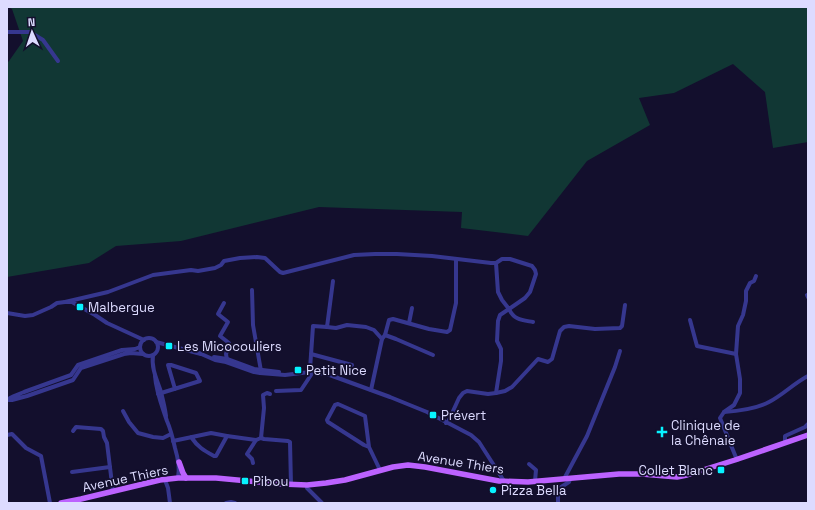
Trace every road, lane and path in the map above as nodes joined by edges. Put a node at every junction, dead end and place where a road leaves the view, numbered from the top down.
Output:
1 (7, 32) edge
2 (58, 61) dead end
3 (456, 259) junction
4 (496, 263) junction
5 (756, 276) dead end
6 (333, 281) dead end
7 (252, 290) dead end
8 (65, 302) junction
9 (224, 303) dead end
10 (625, 305) dead end
11 (412, 308) dead end
12 (509, 309) junction
13 (7, 313) edge
14 (690, 320) dead end
15 (533, 322) dead end
16 (409, 323) junction
17 (327, 327) junction
18 (385, 335) junction
19 (138, 337) junction
20 (382, 339) junction
21 (144, 340) junction
22 (156, 342) junction
23 (140, 345) junction
24 (167, 345) junction
25 (158, 348) junction
26 (620, 351) dead end
27 (311, 354) junction
28 (736, 354) junction
29 (145, 355) junction
30 (153, 355) junction
31 (433, 355) dead end
32 (227, 361) junction
33 (152, 362) junction
34 (352, 365) dead end
35 (310, 370) junction
36 (260, 372) junction
37 (808, 376) edge
38 (175, 389) junction
39 (371, 389) junction
40 (276, 391) dead end
41 (159, 393) junction
42 (270, 394) dead end
43 (496, 394) junction
44 (123, 411) dead end
45 (724, 412) junction
46 (446, 423) junction
47 (808, 424) edge
48 (73, 431) dead end
49 (171, 434) junction
50 (7, 435) edge
51 (808, 435) edge
52 (227, 436) junction
53 (191, 437) junction
54 (261, 438) junction
55 (256, 440) junction
56 (173, 441) junction
57 (784, 443) junction
58 (368, 447) junction
59 (737, 460) junction
60 (178, 462) junction
61 (253, 463) dead end
62 (528, 464) dead end
63 (494, 466) junction
64 (110, 467) junction
65 (380, 470) junction
66 (72, 472) dead end
67 (495, 472) dead end
68 (178, 478) junction
69 (186, 478) junction
70 (567, 479) junction
71 (165, 480) junction
72 (504, 481) junction
73 (534, 482) junction
74 (291, 485) junction
75 (307, 485) junction
76 (113, 492) junction
77 (50, 503) edge
78 (61, 503) edge
79 (170, 503) edge
80 (226, 503) edge
81 (235, 503) edge
82 (322, 503) edge
83 (558, 503) edge

1 - 2 street
3 - 4 street
3 - 8 street
3 - 16 street
4 - 12 street
4 - 12 street
5 - 28 street
6 - 17 street
7 - 36 street
8 - 13 street
8 - 19 street
9 - 32 street
10 - 43 street
11 - 16 street
12 - 15 street
12 - 43 street
14 - 28 street
16 - 18 street
17 - 20 street
17 - 27 street
18 - 20 street
18 - 31 street
19 - 21 street
19 - 23 street
20 - 39 street
21 - 22 street
21 - 23 street
22 - 24 street
22 - 25 street
23 - 29 street
23 - 29 street
24 - 25 street
24 - 32 street
25 - 30 street
26 - 70 street
27 - 34 street
27 - 35 street
28 - 45 street
29 - 30 street
29 - 33 street
30 - 33 street
32 - 36 street
33 - 41 street
35 - 36 street
35 - 39 street
35 - 40 street
37 - 45 street
38 - 38 street
38 - 41 street
39 - 46 street
41 - 49 street
42 - 54 street
43 - 46 street
44 - 49 street
45 - 59 street
46 - 63 street
47 - 57 street
48 - 64 street
49 - 56 street
50 - 77 street
51 - 57 main road, Avenue Thiers
52 - 53 street
52 - 53 street
52 - 55 street
53 - 56 street
54 - 55 street
54 - 74 street
55 - 61 street
56 - 60 street
57 - 59 main road, Avenue Thiers
58 - 58 street
58 - 65 street
59 - 70 main road, Avenue Thiers
60 - 68 street
60 - 69 main road
62 - 73 street
63 - 67 street
63 - 72 street
64 - 66 street
64 - 76 street
65 - 72 main road, Avenue Thiers
65 - 75 main road, Avenue Thiers
68 - 69 main road, Avenue Thiers
68 - 71 main road, Avenue Thiers
69 - 74 main road, Avenue Thiers
70 - 73 main road, Avenue Thiers
70 - 83 street
71 - 76 main road, Avenue Thiers
71 - 79 street
72 - 73 main road, Avenue Thiers
74 - 75 main road, Avenue Thiers
75 - 82 street
76 - 78 main road, Avenue Thiers
80 - 81 street

